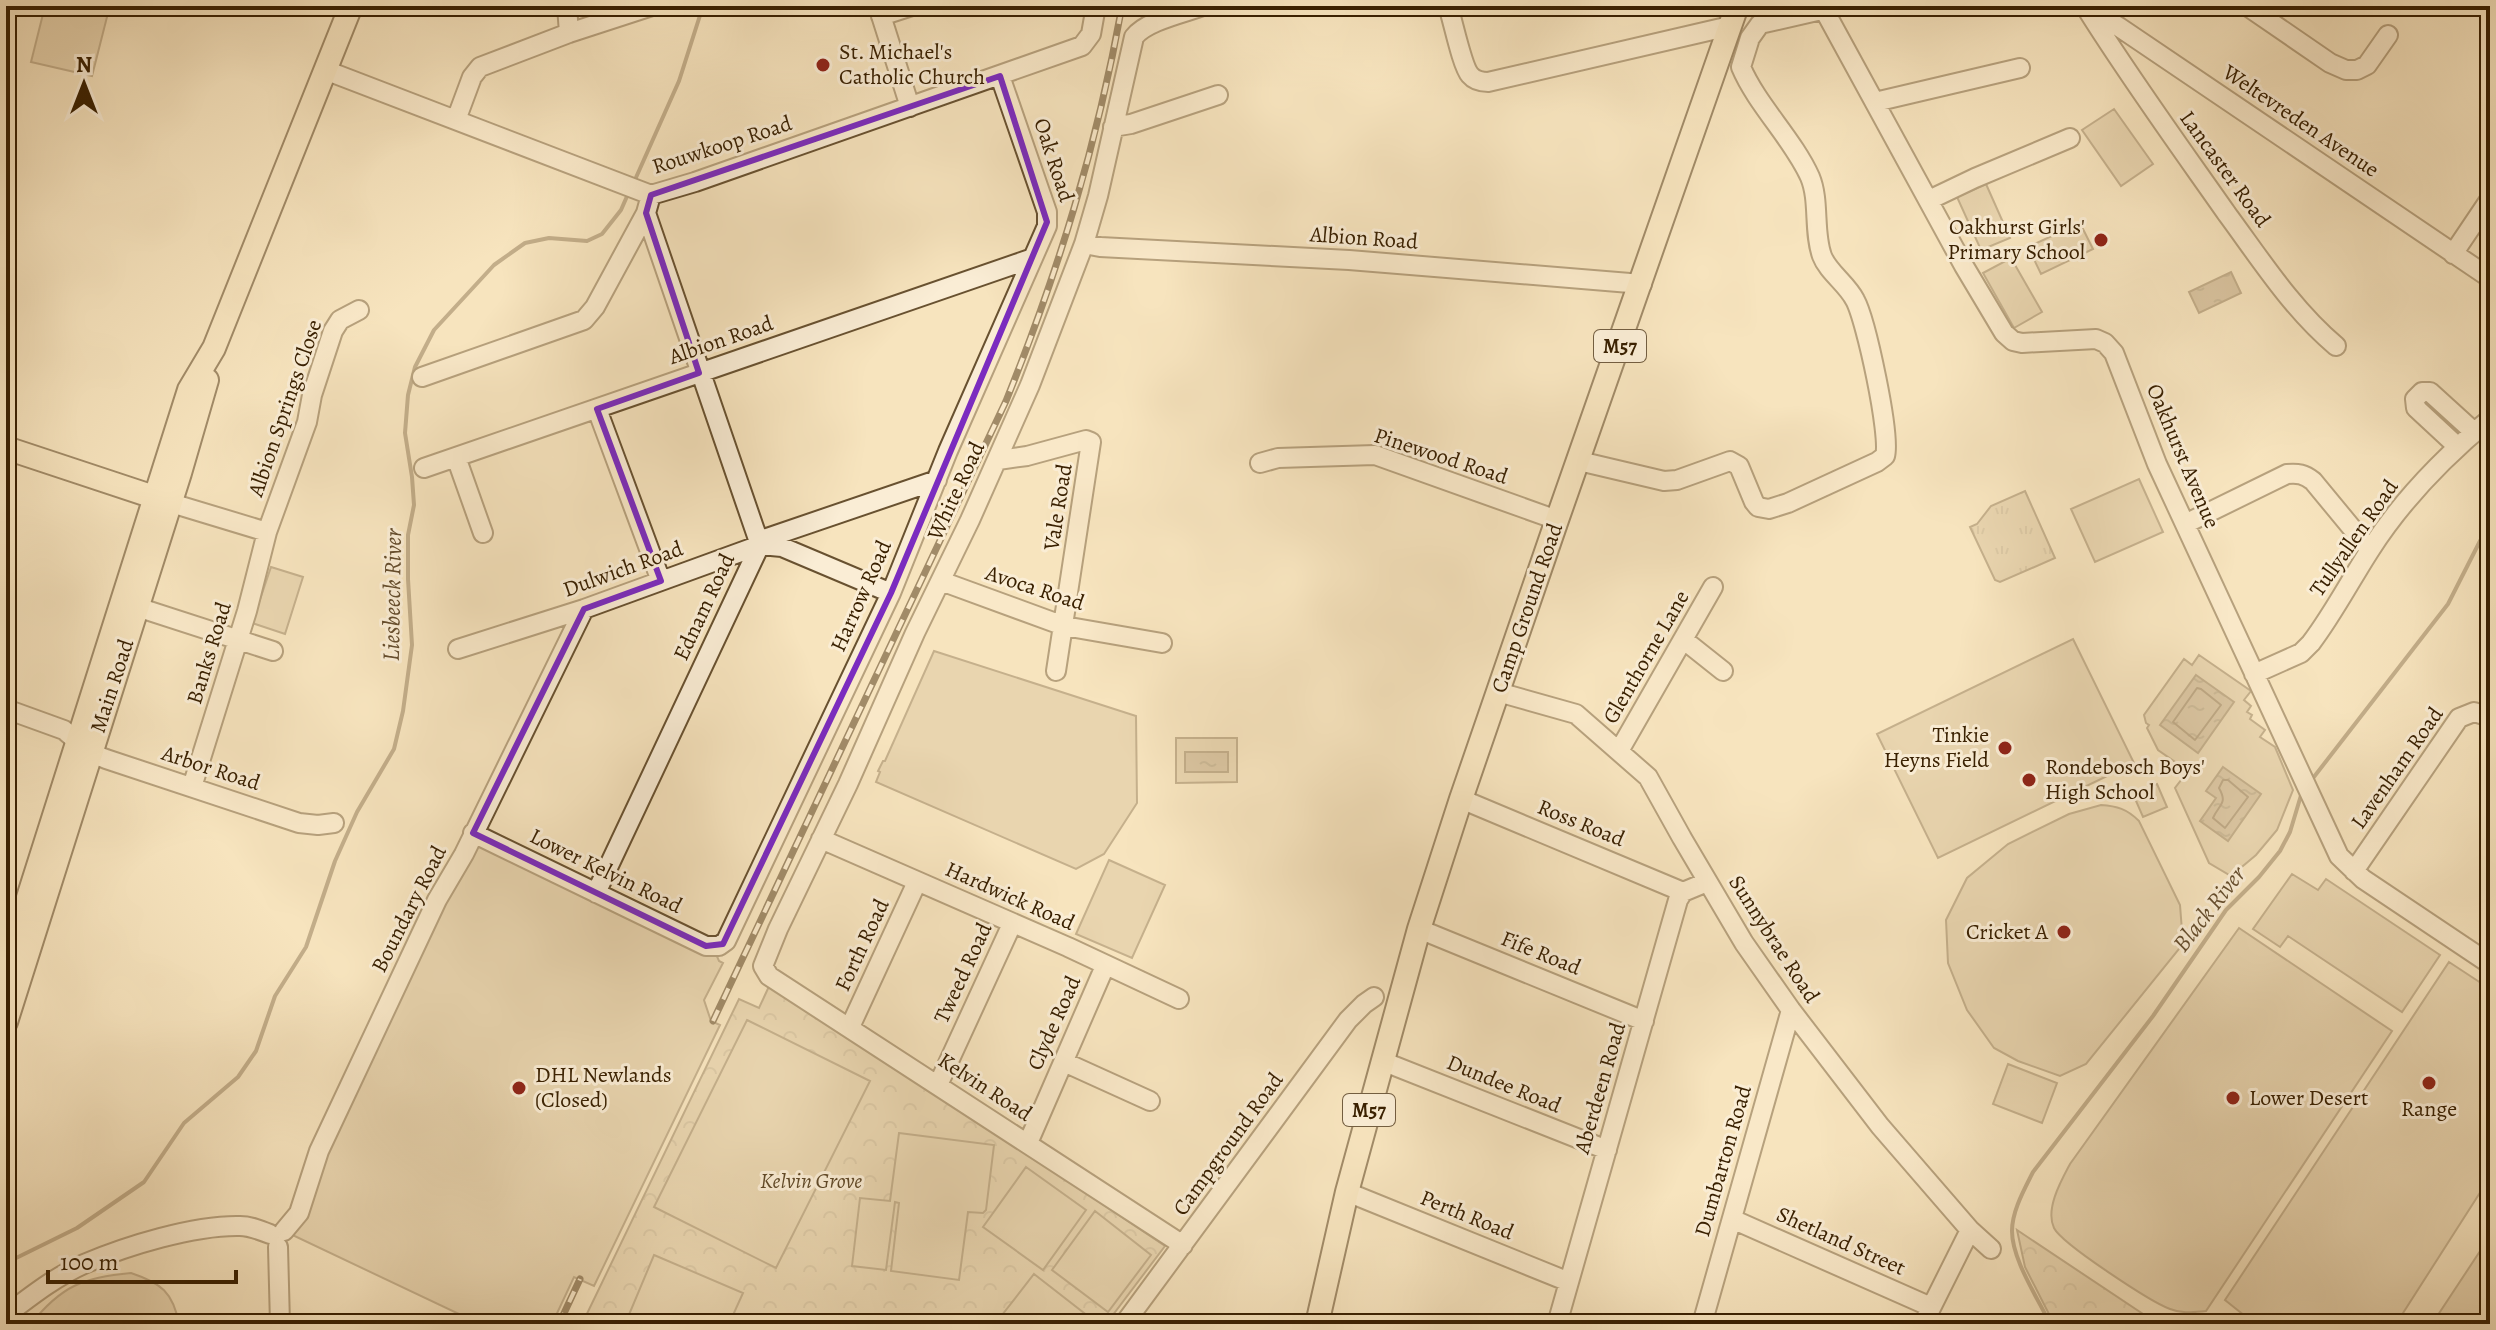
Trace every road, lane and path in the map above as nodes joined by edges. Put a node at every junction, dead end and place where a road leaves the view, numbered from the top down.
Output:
1 (351, 6) edge
2 (567, 6) edge
3 (652, 6) edge
4 (912, 6) edge
5 (1096, 6) edge
6 (1203, 6) edge
7 (1448, 6) edge
8 (2247, 6) edge
9 (1828, 7) edge
10 (2085, 8) edge
11 (880, 11) edge
12 (1734, 16) edge
13 (569, 33) junction
14 (2388, 35) dead end
15 (2020, 68) dead end
16 (325, 70) junction
17 (1000, 76) junction
18 (1218, 95) dead end
19 (1875, 102) junction
20 (910, 107) junction
21 (456, 120) junction
22 (1113, 127) junction
23 (2070, 138) dead end
24 (640, 196) junction
25 (2490, 199) edge
26 (1929, 200) junction
27 (1084, 244) junction
28 (2453, 254) junction
29 (1033, 258) junction
30 (2490, 278) edge
31 (1642, 284) junction
32 (359, 310) dead end
33 (2336, 346) dead end
34 (699, 373) junction
35 (422, 377) dead end
36 (597, 409) junction
37 (2490, 419) edge
38 (2474, 432) junction
39 (2458, 447) junction
40 (6, 448) edge
41 (456, 457) junction
42 (998, 460) junction
43 (1579, 461) junction
44 (1260, 463) dead end
45 (424, 468) dead end
46 (937, 480) junction
47 (163, 500) junction
48 (1557, 520) junction
49 (2185, 524) junction
50 (267, 532) junction
51 (483, 533) dead end
52 (759, 543) junction
53 (2370, 550) junction
54 (661, 581) junction
55 (941, 581) junction
56 (1713, 587) dead end
57 (891, 593) junction
58 (137, 607) junction
59 (584, 609) junction
60 (1064, 626) junction
61 (238, 639) junction
62 (1684, 640) junction
63 (1162, 643) dead end
64 (458, 649) dead end
65 (273, 651) dead end
66 (1056, 671) dead end
67 (1723, 671) dead end
68 (2254, 674) junction
69 (1498, 692) junction
70 (6, 709) edge
71 (2490, 717) edge
72 (85, 747) junction
73 (1619, 751) junction
74 (192, 787) junction
75 (1461, 799) junction
76 (334, 823) dead end
77 (473, 833) junction
78 (821, 839) junction
79 (2354, 871) junction
80 (917, 882) junction
81 (1707, 882) junction
82 (1683, 892) junction
83 (596, 893) junction
84 (1012, 924) junction
85 (1419, 929) junction
86 (719, 946) joint
87 (2490, 964) edge
88 (763, 966) joint
89 (1105, 966) junction
90 (6, 967) edge
91 (1374, 997) dead end
92 (1179, 999) dead end
93 (1791, 1010) junction
94 (1644, 1021) junction
95 (6, 1022) edge
96 (850, 1027) junction
97 (1382, 1061) junction
98 (1064, 1062) junction
99 (938, 1085) junction
100 (1150, 1101) dead end
101 (1028, 1143) junction
102 (1607, 1150) junction
103 (1347, 1192) junction
104 (1341, 1218) junction
105 (1732, 1219) junction
106 (1970, 1230) junction
107 (277, 1237) junction
108 (1183, 1245) junction
109 (1991, 1249) dead end
110 (1569, 1282) junction
111 (6, 1315) edge
112 (1927, 1316) edge
113 (280, 1324) edge
114 (1124, 1324) edge
115 (1305, 1324) edge
116 (1317, 1324) edge
117 (1557, 1324) edge
118 (1702, 1324) edge

1 - 16 main road, Main Road
2 - 13 street
3 - 13 street
4 - 11 street
5 - 17 street, Rouwkoop Road
6 - 22 street, White Road
7 - 12 street
8 - 14 street
9 - 19 street, Oakhurst Avenue
9 - 43 street
10 - 28 street, Weltevreden Avenue
10 - 33 street, Lancaster Road
11 - 20 street
12 - 31 main road, Camp Ground Road / M57
13 - 21 street
15 - 19 street
16 - 21 street, Rouwkoop Road
16 - 47 main road, Main Road
17 - 20 street, Rouwkoop Road
17 - 29 street, Oak Road
18 - 22 street
19 - 26 street, Oakhurst Avenue
20 - 24 street, Rouwkoop Road
21 - 24 street, Rouwkoop Road
22 - 27 street, White Road
23 - 26 street
24 - 34 street, Ednam Road
24 - 35 street
25 - 28 street
26 - 49 street, Oakhurst Avenue
27 - 31 street, Albion Road
27 - 42 street, White Road
28 - 30 street, Weltevreden Avenue
29 - 34 street, Albion Road
29 - 46 street, Harrow Road
31 - 43 main road, Camp Ground Road / M57
32 - 50 street, Albion Springs Close
34 - 36 street, Albion Road
34 - 52 street, Ednam Road
36 - 41 street, Albion Road
36 - 54 street
37 - 38 street, Tullyallen Road
38 - 39 street, Tullyallen Road
38 - 39 street
39 - 53 street, Tullyallen Road
40 - 47 main road
41 - 45 street, Albion Road
41 - 51 street
42 - 55 street, White Road
42 - 60 street, Vale Road
43 - 48 main road, Camp Ground Road / M57
44 - 48 street, Pinewood Road
46 - 52 street, Dulwich Road
46 - 57 street, Harrow Road
47 - 50 street
47 - 58 main road, Main Road
47 - 72 main road, Main Road
48 - 69 main road, Camp Ground Road / M57
49 - 53 street
49 - 68 street, Oakhurst Avenue
50 - 61 street, Banks Road
52 - 54 street, Dulwich Road
52 - 57 street
52 - 83 street, Ednam Road
53 - 68 street, Tullyallen Road
54 - 59 street, Dulwich Road
55 - 60 street, Avoca Road
55 - 78 street, White Road
56 - 62 street, Glenthorne Lane
57 - 86 street, Harrow Road
58 - 61 street
58 - 72 main road, Main Road
59 - 64 street, Dulwich Road
59 - 77 street, Boundary Road
60 - 63 street, Avoca Road
60 - 66 street, Vale Road
61 - 65 street
61 - 74 street, Banks Road
62 - 67 street
62 - 73 street, Glenthorne Lane
68 - 79 street, Oakhurst Avenue
69 - 73 street, Sunnybrae Road
69 - 75 main road, Camp Ground Road / M57
70 - 72 street, Arbor Road
71 - 79 street, Lavenham Road
72 - 74 street, Arbor Road
72 - 90 main road, Main Road
72 - 95 main road, Main Road
73 - 81 street, Sunnybrae Road
74 - 76 street, Arbor Road
75 - 82 street, Ross Road
75 - 85 main road, Camp Ground Road / M57
77 - 83 street, Lower Kelvin Road
77 - 107 street, Boundary Road
78 - 80 street, Hardwick Road
78 - 88 street, White Road
79 - 87 street, Oakhurst Avenue
80 - 84 street, Hardwick Road
80 - 96 street, Forth Road
81 - 82 street
81 - 93 street, Sunnybrae Road
82 - 94 street, Aberdeen Road
83 - 86 street, Lower Kelvin Road
84 - 89 street, Hardwick Road
84 - 99 street, Tweed Road
85 - 94 street, Fife Road
85 - 97 main road, Camp Ground Road / M57
88 - 96 street, Kelvin Road
89 - 92 street, Hardwick Road
89 - 98 street, Clyde Road
91 - 108 street, Campground Road
93 - 105 street, Dumbarton Road
93 - 106 street, Sunnybrae Road
94 - 102 street, Aberdeen Road
96 - 99 street, Kelvin Road
97 - 102 street, Dundee Road
97 - 103 main road, Camp Ground Road / M57
98 - 100 street
98 - 101 street, Clyde Road
99 - 101 street, Kelvin Road
101 - 108 street, Kelvin Road
102 - 110 street, Aberdeen Road
103 - 104 main road, Camp Ground Road / M57
103 - 110 street, Perth Road
104 - 115 main road, Camp Ground Road / M57
104 - 116 main road, Camp Ground Road / M57
105 - 112 street, Shetland Street
105 - 118 street, Dumbarton Road
106 - 109 street, Sunnybrae Road
106 - 112 street
107 - 111 street
107 - 113 street
108 - 114 street, Campground Road
110 - 117 street, Aberdeen Road

